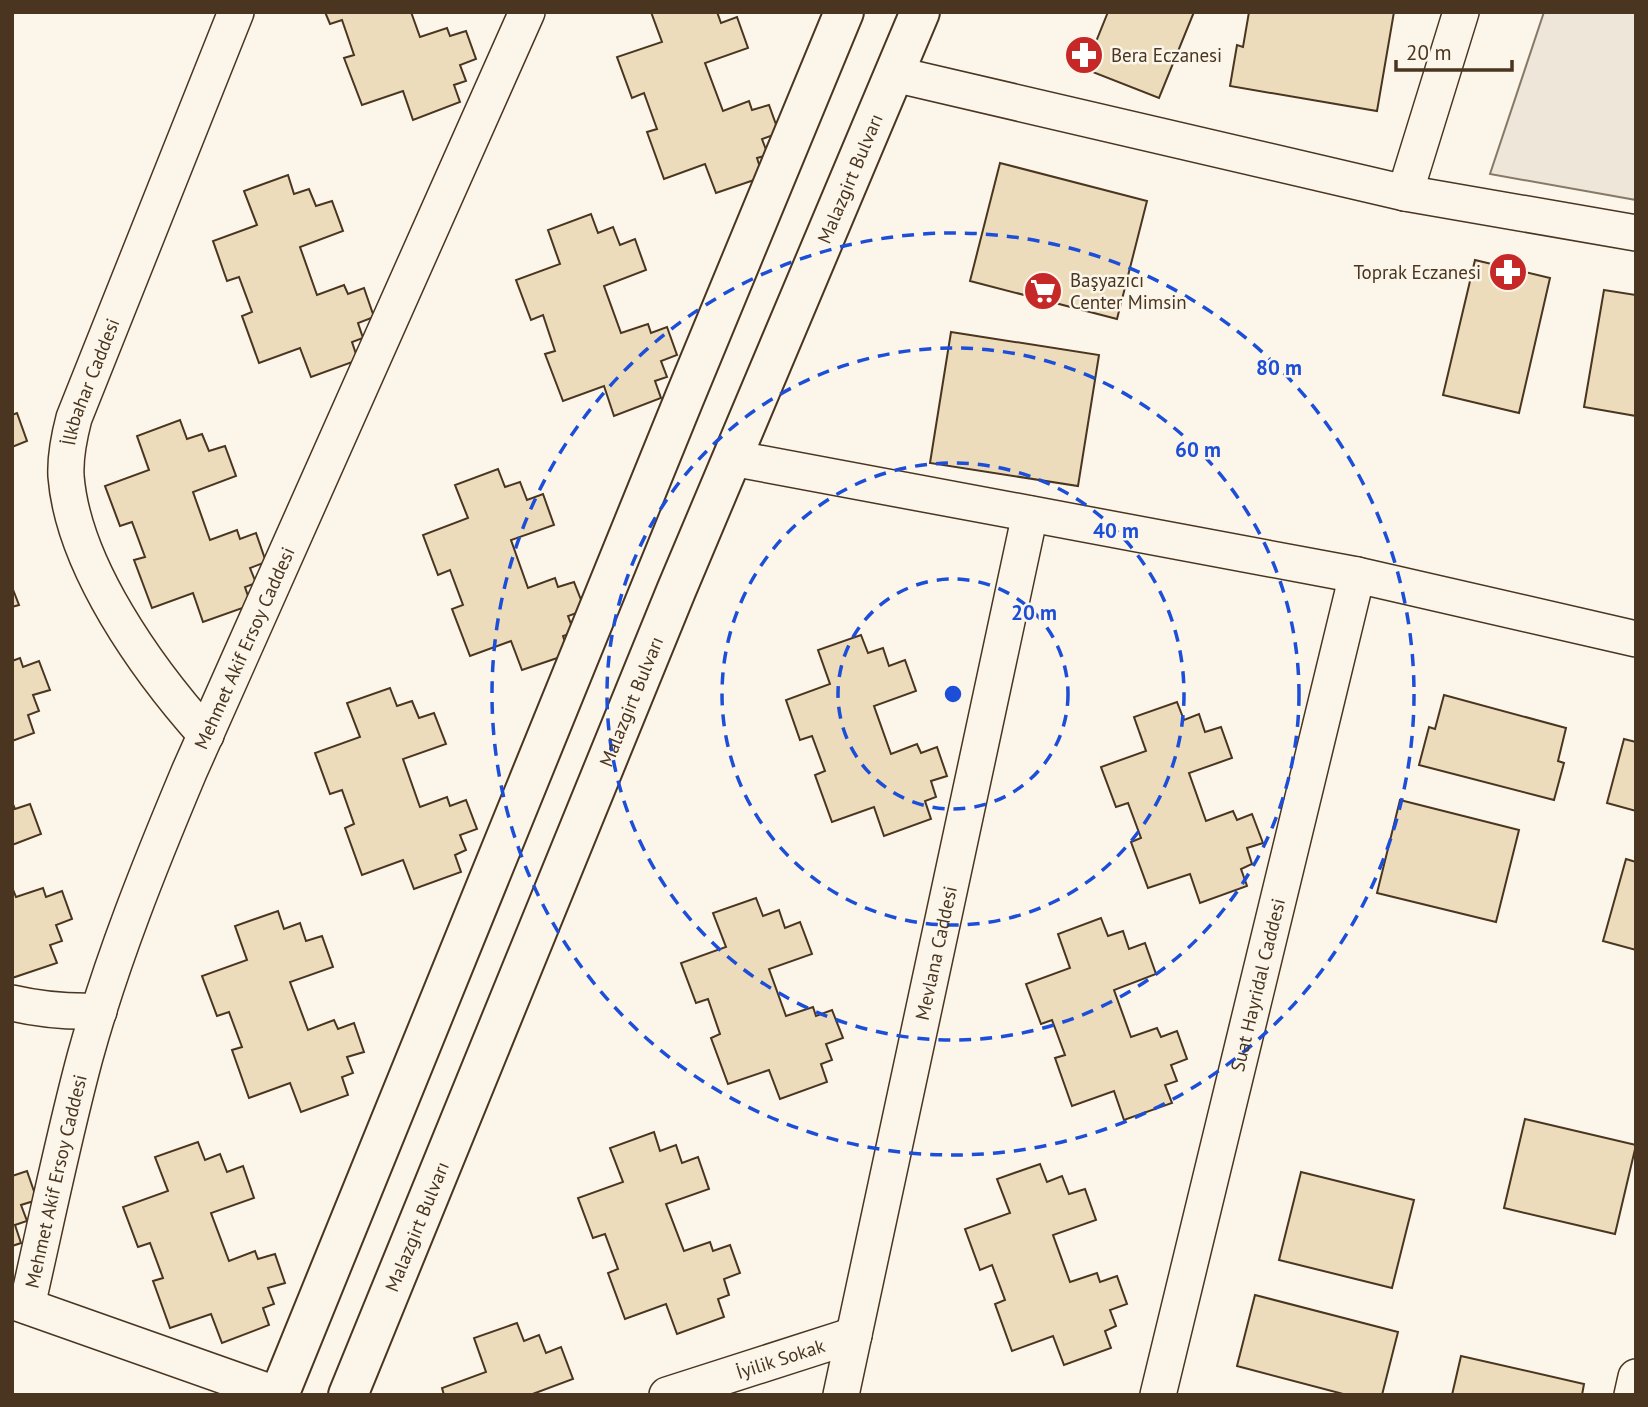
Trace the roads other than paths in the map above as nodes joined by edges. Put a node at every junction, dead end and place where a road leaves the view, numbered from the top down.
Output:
1 (236, 12) edge
2 (527, 12) edge
3 (844, 12) edge
4 (920, 12) edge
5 (1461, 12) edge
6 (894, 75) junction
7 (1405, 193) junction
8 (1636, 233) edge
9 (732, 458) junction
10 (1030, 513) junction
11 (1356, 575) junction
12 (1636, 639) edge
13 (206, 735) junction
14 (12, 1003) edge
15 (99, 1011) junction
16 (20, 1303) edge
17 (854, 1335) junction
18 (1636, 1377) edge
19 (279, 1395) edge
20 (348, 1395) edge
21 (667, 1395) edge
22 (841, 1395) edge
23 (1158, 1395) edge
24 (1632, 1395) edge

1 - 13 street, İlkbahar Caddesi
2 - 13 street, Mehmet Akif Ersoy Caddesi
3 - 19 highway
4 - 6 highway, Malazgirt Bulvarı
5 - 7 street
6 - 7 street
6 - 9 highway, Malazgirt Bulvarı
7 - 8 street
9 - 10 street
9 - 20 highway, Malazgirt Bulvarı
10 - 11 street
10 - 17 street, Mevlana Caddesi
11 - 12 street
11 - 23 street, Suat Hayridal Caddesi
13 - 15 street, Mehmet Akif Ersoy Caddesi
14 - 15 street
15 - 16 street, Mehmet Akif Ersoy Caddesi
16 - 19 street
17 - 21 street, İyilik Sokak
17 - 22 street, Mevlana Caddesi
18 - 24 street

